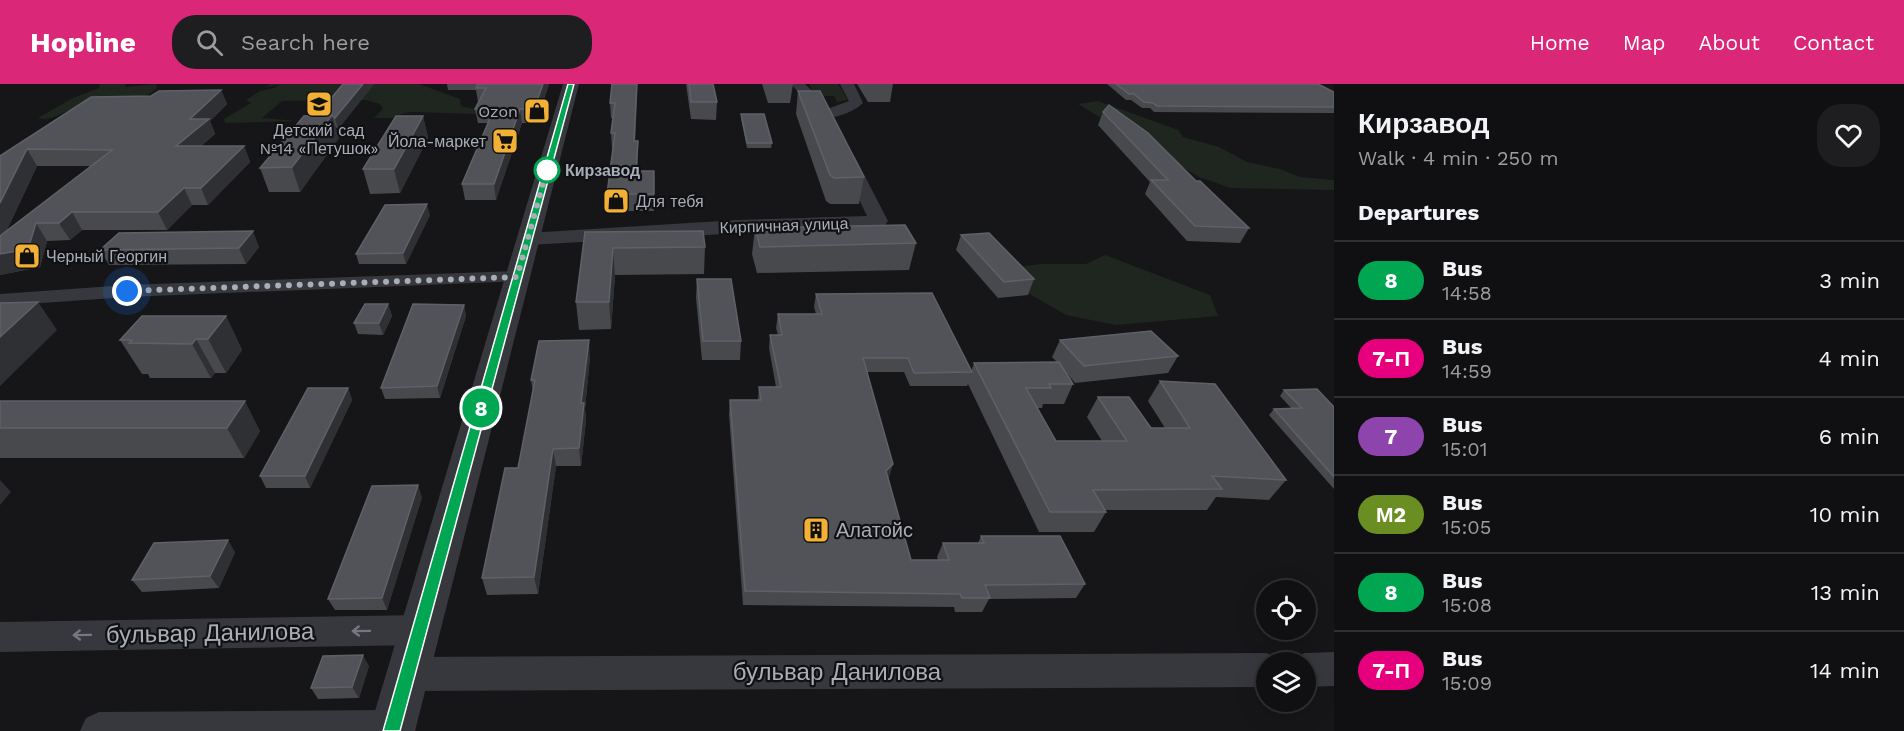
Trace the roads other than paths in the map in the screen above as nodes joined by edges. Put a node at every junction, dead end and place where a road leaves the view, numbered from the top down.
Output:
1 (571, 84) edge
2 (798, 84) edge
3 (847, 84) edge
4 (826, 113) junction
5 (528, 239) junction
6 (517, 277) junction
7 (0, 300) edge
8 (420, 630) junction
9 (0, 637) edge
10 (1334, 669) edge
11 (1256, 670) edge
12 (1316, 670) edge
13 (408, 674) junction
14 (392, 730) edge
15 (99, 731) edge

1 - 5 street
2 - 4 street, Кирпичная улица
3 - 4 street
4 - 5 street, Кирпичная улица
5 - 6 street
6 - 7 street
6 - 8 street
8 -> 9 street, бульвар Данилова
8 - 13 street
10 - 12 street
11 - 13 street, бульвар Данилова
13 - 14 street
14 - 15 street

